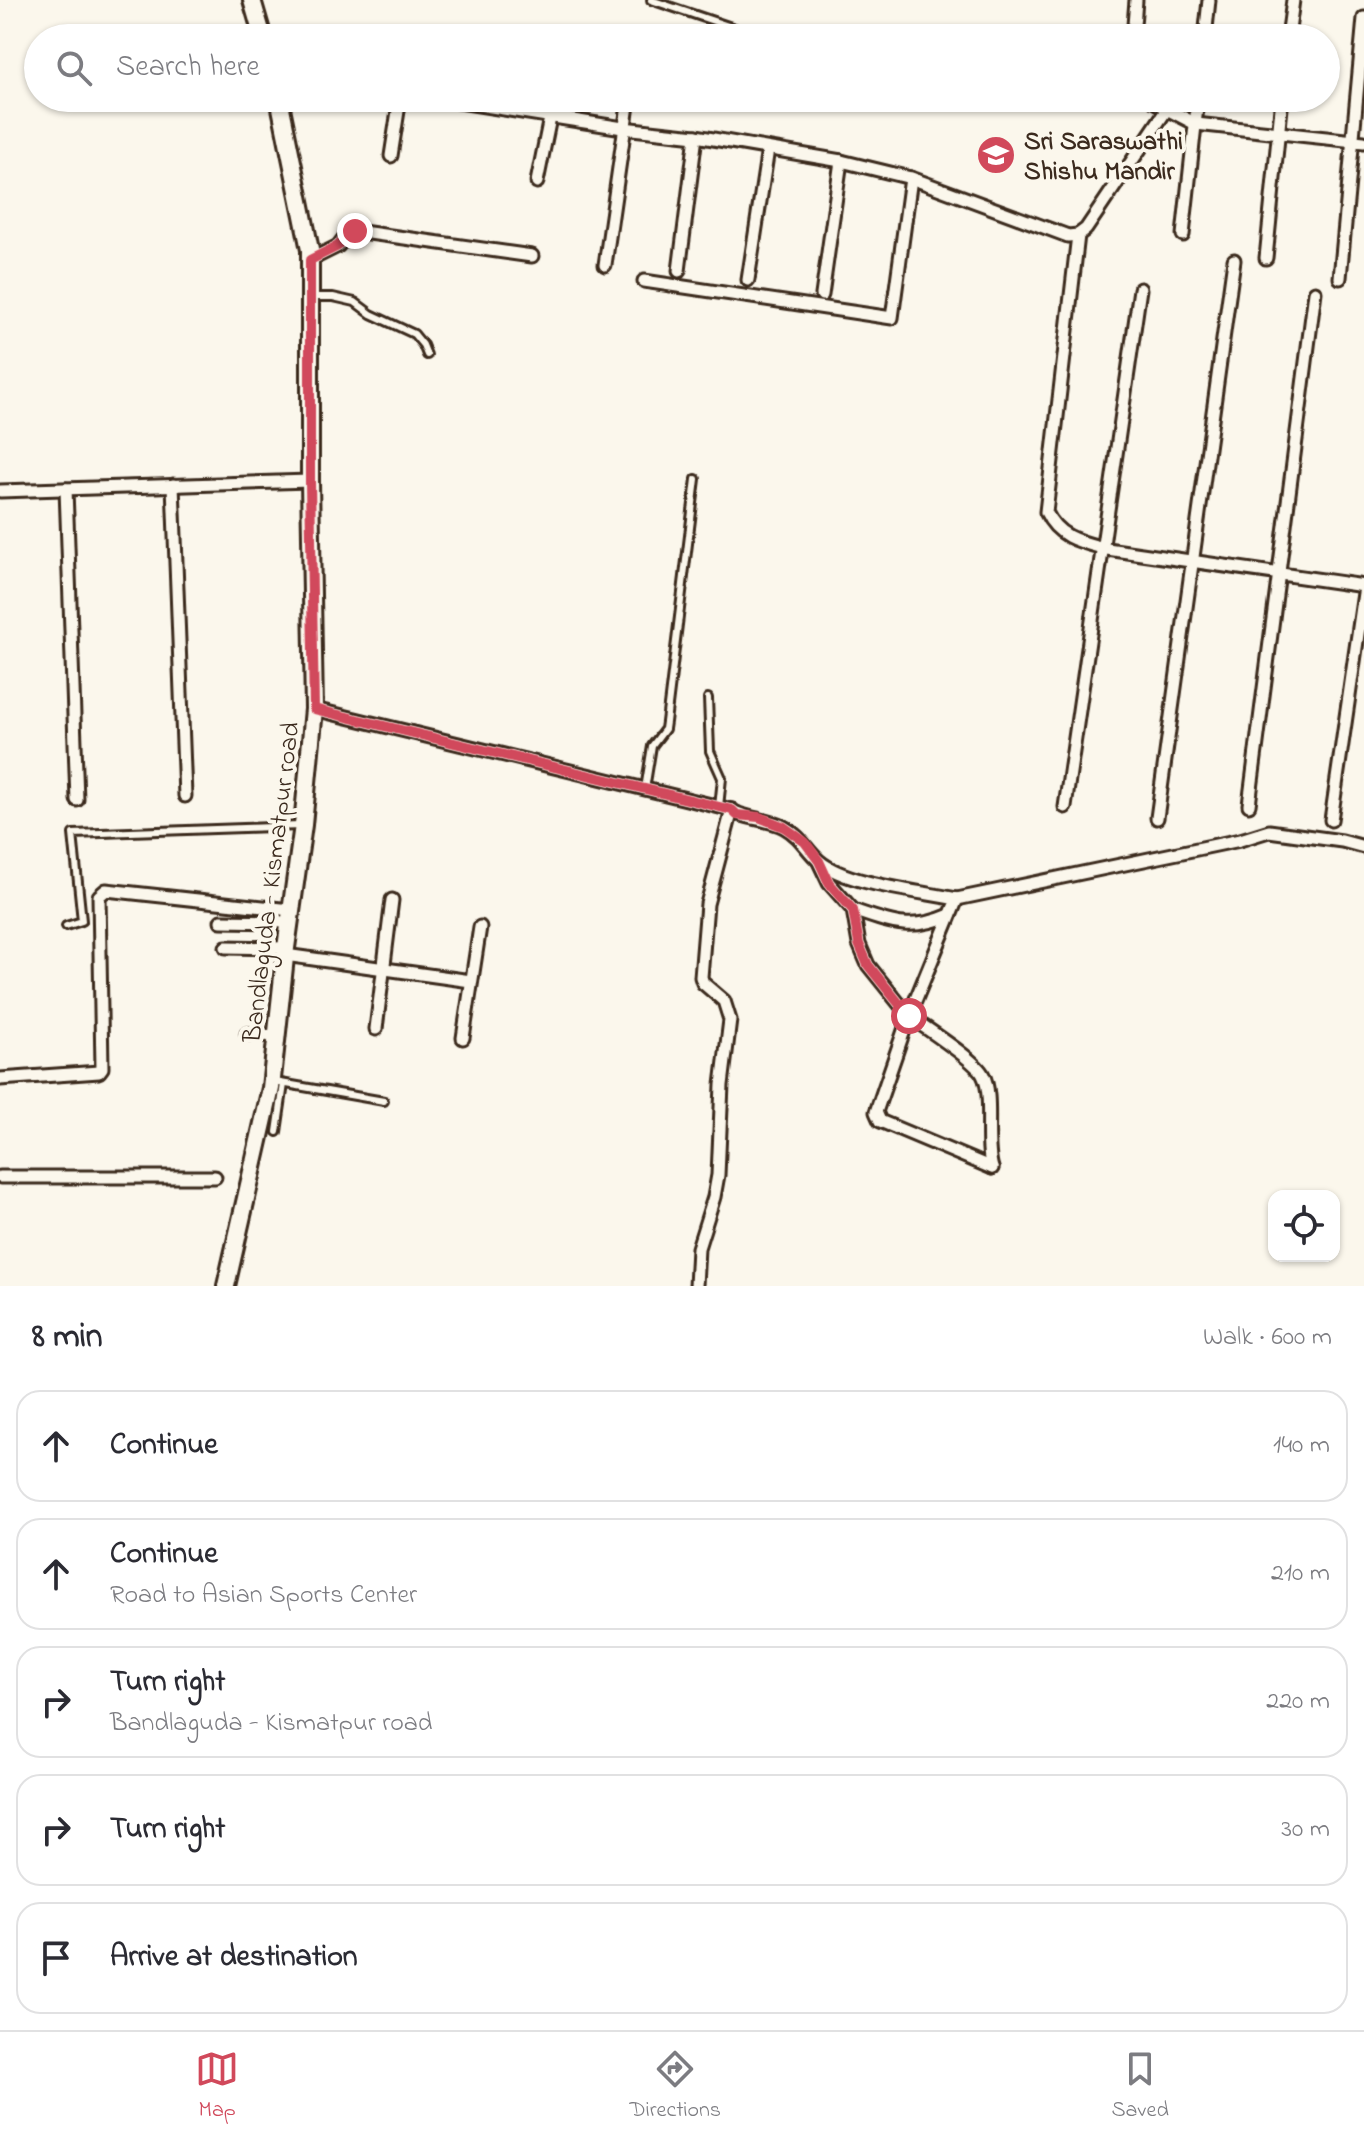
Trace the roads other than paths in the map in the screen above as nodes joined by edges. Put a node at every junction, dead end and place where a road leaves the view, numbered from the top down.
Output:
1 (252, 0) edge
2 (651, 0) edge
3 (1136, 0) edge
4 (1209, 0) edge
5 (1293, 0) edge
6 (259, 24) edge
7 (722, 24) edge
8 (1134, 24) edge
9 (1206, 24) edge
10 (1290, 24) edge
11 (1364, 25) edge
12 (282, 112) edge
13 (398, 112) edge
14 (530, 112) edge
15 (551, 112) edge
16 (626, 112) edge
17 (1165, 112) edge
18 (1173, 112) edge
19 (1197, 112) edge
20 (1280, 112) edge
21 (550, 116) junction
22 (1196, 124) junction
23 (623, 128) junction
24 (1278, 134) junction
25 (696, 136) junction
26 (1358, 142) edge
27 (768, 149) junction
28 (391, 156) dead end
29 (841, 161) junction
30 (911, 178) junction
31 (537, 182) dead end
32 (1078, 235) junction
33 (1183, 235) dead end
34 (532, 256) dead end
35 (1266, 258) dead end
36 (310, 260) junction
37 (1234, 260) dead end
38 (605, 265) dead end
39 (679, 271) dead end
40 (1340, 278) dead end
41 (748, 280) dead end
42 (644, 281) dead end
43 (1140, 289) dead end
44 (1315, 292) dead end
45 (822, 295) dead end
46 (310, 297) junction
47 (427, 355) dead end
48 (696, 479) dead end
49 (310, 481) junction
50 (173, 485) junction
51 (66, 489) junction
52 (0, 491) edge
53 (1102, 548) junction
54 (1193, 560) junction
55 (1279, 573) junction
56 (1364, 586) edge
57 (1364, 593) edge
58 (708, 698) dead end
59 (314, 709) junction
60 (645, 789) junction
61 (185, 796) dead end
62 (77, 800) dead end
63 (1249, 805) dead end
64 (719, 807) junction
65 (1065, 807) dead end
66 (732, 810) junction
67 (1157, 818) dead end
68 (1331, 820) dead end
69 (303, 825) junction
70 (1364, 847) edge
71 (819, 861) junction
72 (957, 899) junction
73 (392, 900) dead end
74 (853, 910) junction
75 (950, 915) junction
76 (290, 916) junction
77 (221, 921) dead end
78 (66, 926) dead end
79 (480, 927) dead end
80 (226, 947) dead end
81 (286, 952) junction
82 (383, 969) junction
83 (471, 981) junction
84 (909, 1016) junction
85 (376, 1029) dead end
86 (247, 1034) dead end
87 (276, 1036) junction
88 (463, 1038) dead end
89 (0, 1079) edge
90 (278, 1083) junction
91 (384, 1101) dead end
92 (277, 1132) dead end
93 (0, 1177) edge
94 (215, 1177) dead end
95 (226, 1286) edge
96 (696, 1286) edge

1 - 6 street
2 - 7 lane
3 - 8 street
4 - 9 street
5 - 10 street
11 - 26 street
12 - 36 street, Bandlaguda - Kismatpur road
13 - 28 street
14 - 21 street
15 - 21 street
16 - 23 street
17 - 32 street
18 - 22 street
19 - 22 street
20 - 24 street
21 - 23 street
21 - 31 street
22 - 24 street
22 - 33 street
23 - 25 street
23 - 38 street
24 - 26 street
24 - 35 street
25 - 27 street
25 - 39 street
26 - 40 street
27 - 29 street
27 - 41 street
29 - 30 street
29 - 45 street
30 - 32 street
30 - 42 street
32 - 53 street
34 - 36 street
36 - 46 street, Bandlaguda - Kismatpur road
37 - 54 street
43 - 53 street
44 - 55 street
46 - 47 lane
46 - 49 street, Bandlaguda - Kismatpur road
48 - 60 lane
49 - 50 street
49 - 59 street, Bandlaguda - Kismatpur road
50 - 51 street
50 - 61 street
51 - 52 street
51 - 62 street
53 - 54 street
53 - 65 street
54 - 55 street
54 - 67 street
55 - 56 street
55 - 63 street
57 - 68 street
58 - 64 lane
59 - 60 street
59 - 69 street, Bandlaguda - Kismatpur road
60 - 64 street
64 - 66 street
66 - 71 street
66 - 96 street
69 - 76 street, Bandlaguda - Kismatpur road
69 - 78 lane
70 - 72 street
71 - 72 street
71 - 74 street
72 - 75 street
73 - 82 street
74 - 75 street
74 - 84 street
75 - 84 street
76 - 77 street
76 - 81 street, Bandlaguda - Kismatpur road
76 - 89 street
79 - 83 street
80 - 81 street
81 - 82 street
81 - 87 street, Bandlaguda - Kismatpur road
82 - 83 street
82 - 85 street
83 - 88 street
84 - 84 street
86 - 87 street
87 - 90 street, Bandlaguda - Kismatpur road
90 - 91 lane
90 - 92 lane
90 - 95 street, Bandlaguda - Kismatpur road
93 - 94 street

